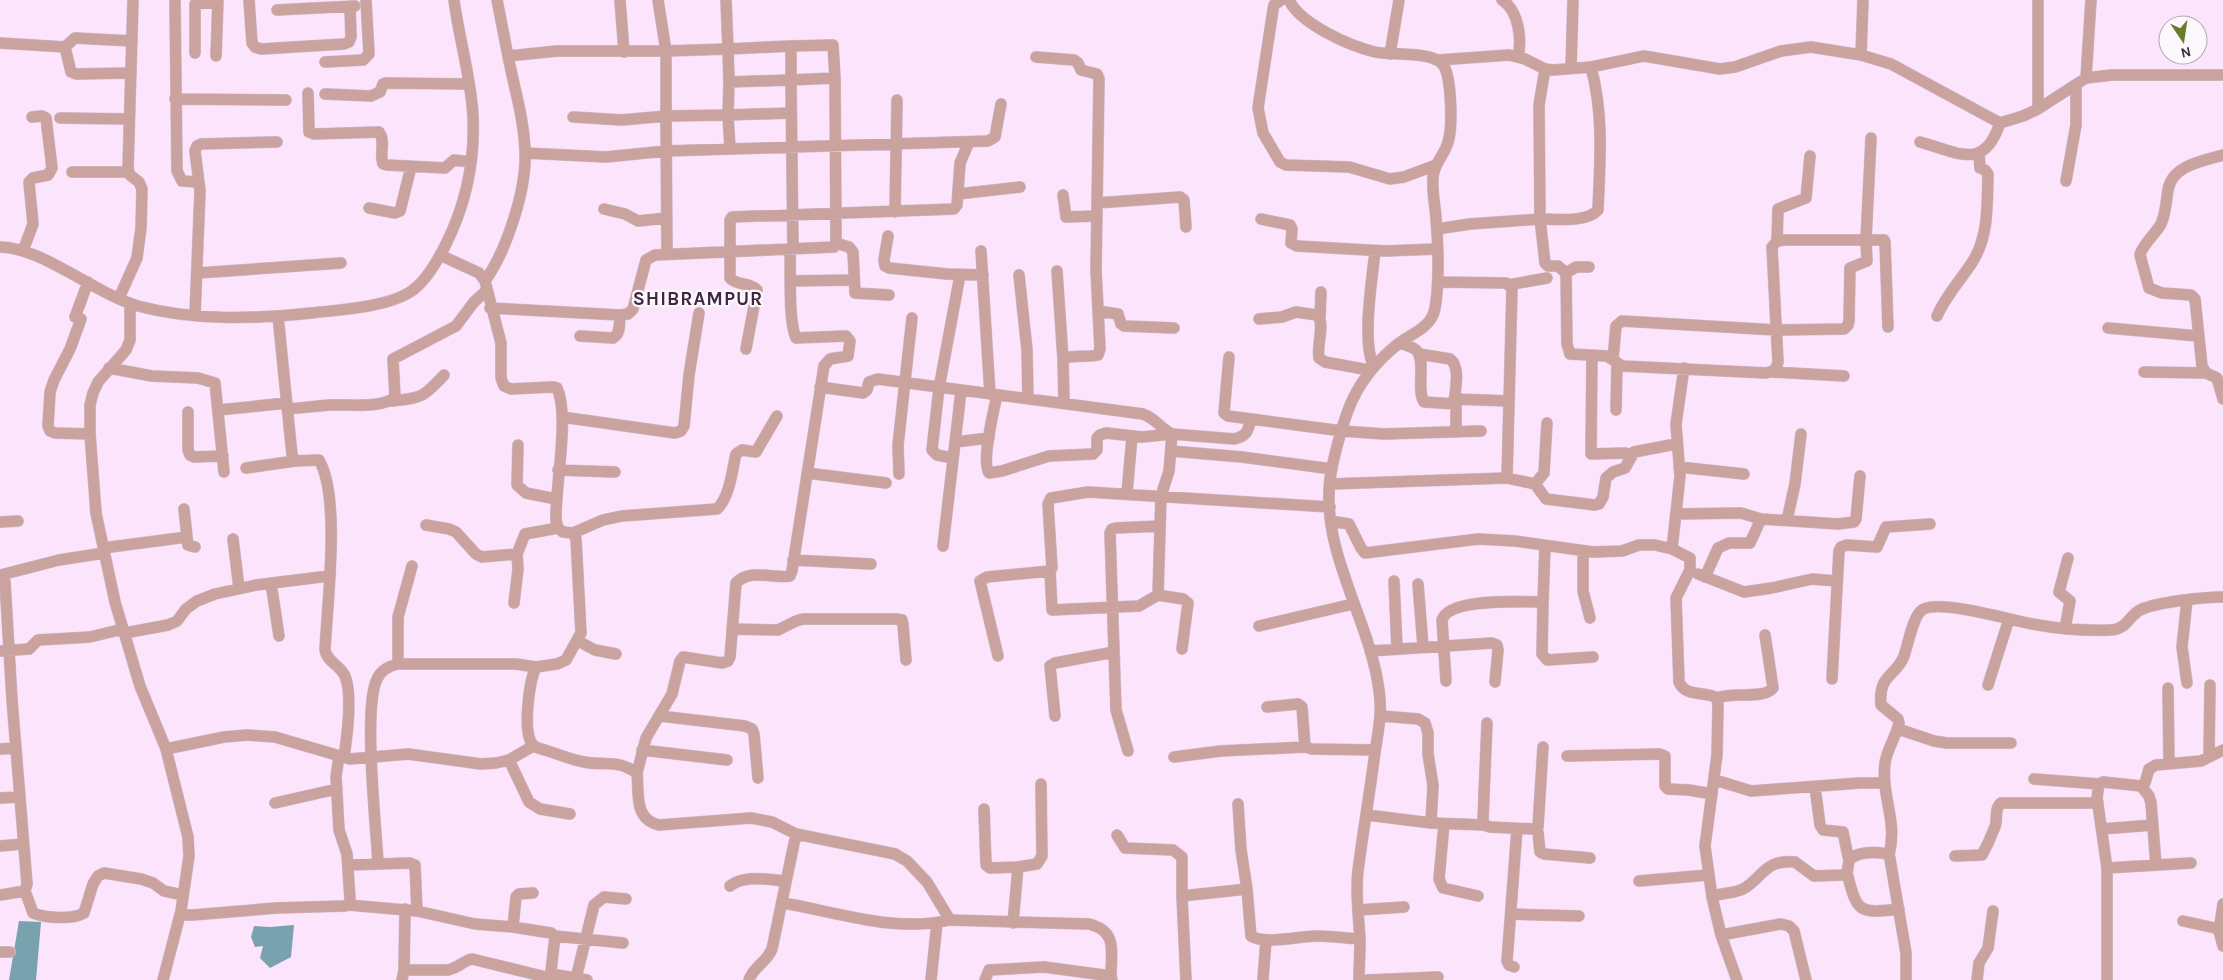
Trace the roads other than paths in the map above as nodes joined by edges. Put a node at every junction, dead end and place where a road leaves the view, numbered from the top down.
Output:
1 (133, 0) edge
2 (175, 0) edge
3 (249, 0) edge
4 (454, 0) edge
5 (497, 0) edge
6 (620, 0) edge
7 (658, 0) edge
8 (726, 0) edge
9 (1281, 0) edge
10 (1289, 0) edge
11 (1399, 0) edge
12 (1502, 0) edge
13 (1573, 0) edge
14 (1863, 0) edge
15 (2038, 0) edge
16 (2091, 0) edge
17 (218, 1) edge
18 (366, 2) edge
19 (350, 6) junction
20 (277, 10) dead end
21 (132, 41) junction
22 (0, 43) edge
23 (65, 46) junction
24 (791, 46) junction
25 (728, 49) junction
26 (624, 52) junction
27 (666, 52) junction
28 (195, 53) dead end
29 (1390, 54) junction
30 (1861, 55) junction
31 (216, 56) dead end
32 (508, 56) junction
33 (1036, 57) dead end
34 (1518, 57) junction
35 (1439, 60) junction
36 (325, 62) dead end
37 (1591, 67) junction
38 (1571, 68) junction
39 (1545, 69) junction
40 (131, 73) junction
41 (2223, 74) edge
42 (835, 78) junction
43 (2086, 78) junction
44 (791, 80) junction
45 (729, 82) junction
46 (468, 84) junction
47 (2076, 85) junction
48 (308, 93) dead end
49 (325, 94) dead end
50 (175, 99) junction
51 (286, 100) dead end
52 (897, 100) dead end
53 (1001, 104) dead end
54 (2038, 109) junction
55 (791, 113) junction
56 (728, 114) junction
57 (666, 116) junction
58 (32, 117) dead end
59 (573, 117) dead end
60 (60, 118) dead end
61 (129, 119) junction
62 (2000, 123) junction
63 (1871, 138) dead end
64 (277, 142) dead end
65 (969, 142) junction
66 (1920, 142) dead end
67 (896, 143) junction
68 (834, 145) junction
69 (791, 147) junction
70 (730, 149) junction
71 (666, 151) junction
72 (526, 153) junction
73 (1979, 154) junction
74 (2223, 155) edge
75 (1810, 156) dead end
76 (471, 162) junction
77 (1436, 165) junction
78 (411, 167) junction
79 (72, 172) dead end
80 (129, 172) junction
81 (2066, 181) dead end
82 (198, 182) junction
83 (1020, 188) dead end
84 (958, 194) junction
85 (1064, 195) dead end
86 (1097, 202) junction
87 (369, 208) dead end
88 (604, 210) dead end
89 (895, 212) junction
90 (835, 214) junction
91 (791, 216) junction
92 (1097, 216) junction
93 (666, 218) junction
94 (1261, 219) dead end
95 (1540, 219) junction
96 (1186, 227) dead end
97 (1437, 229) junction
98 (888, 236) dead end
99 (1866, 240) junction
100 (1777, 241) junction
101 (836, 243) junction
102 (0, 247) edge
103 (1437, 249) junction
104 (791, 250) junction
105 (23, 251) junction
106 (981, 251) dead end
107 (1375, 251) junction
108 (729, 252) junction
109 (667, 254) junction
110 (440, 255) junction
111 (341, 263) dead end
112 (1589, 267) dead end
113 (1057, 271) dead end
114 (198, 273) junction
115 (1566, 273) junction
116 (960, 275) junction
117 (983, 275) junction
118 (1019, 275) dead end
119 (1547, 278) dead end
120 (853, 280) junction
121 (791, 281) junction
122 (88, 282) junction
123 (1438, 282) junction
124 (486, 285) junction
125 (1508, 285) junction
126 (1321, 292) dead end
127 (889, 295) dead end
128 (119, 298) junction
129 (130, 303) junction
130 (490, 308) junction
131 (1098, 312) junction
132 (699, 313) dead end
133 (195, 315) junction
134 (620, 315) junction
135 (278, 316) junction
136 (1937, 316) dead end
137 (1320, 317) junction
138 (912, 318) dead end
139 (1259, 319) dead end
140 (1888, 327) dead end
141 (1174, 328) dead end
142 (2108, 328) dead end
143 (1776, 330) junction
144 (580, 336) dead end
145 (2198, 336) junction
146 (1400, 343) junction
147 (746, 349) dead end
148 (1419, 354) junction
149 (1592, 356) junction
150 (1229, 357) dead end
151 (1063, 359) junction
152 (1615, 361) junction
153 (109, 368) junction
154 (1371, 368) junction
155 (1684, 368) junction
156 (1773, 372) junction
157 (2144, 372) dead end
158 (2206, 373) junction
159 (444, 375) dead end
160 (1844, 376) dead end
161 (904, 383) junction
162 (820, 386) junction
163 (939, 388) junction
164 (961, 391) junction
165 (994, 394) junction
166 (1028, 399) junction
167 (2223, 399) edge
168 (391, 401) junction
169 (1454, 401) junction
170 (1509, 401) junction
171 (1064, 403) junction
172 (287, 406) junction
173 (219, 410) junction
174 (1616, 410) dead end
175 (188, 412) dead end
176 (776, 416) dead end
177 (562, 417) junction
178 (1251, 419) junction
179 (1547, 423) dead end
180 (1342, 431) junction
181 (1481, 431) dead end
182 (1456, 432) junction
183 (90, 434) junction
184 (1172, 434) junction
185 (1802, 434) dead end
186 (1132, 437) junction
187 (990, 438) junction
188 (955, 442) junction
189 (1676, 444) junction
190 (518, 445) dead end
191 (1171, 451) junction
192 (1631, 455) junction
193 (223, 456) junction
194 (953, 458) junction
195 (295, 461) junction
196 (1679, 467) junction
197 (246, 468) dead end
198 (1332, 469) junction
199 (558, 470) junction
200 (224, 472) dead end
201 (615, 472) dead end
202 (808, 473) junction
203 (899, 474) dead end
204 (1744, 474) dead end
205 (1860, 476) dead end
206 (1507, 478) junction
207 (886, 483) dead end
208 (1330, 484) junction
209 (1535, 484) junction
210 (1127, 493) junction
211 (1161, 496) junction
212 (556, 499) junction
213 (1330, 507) junction
214 (184, 510) dead end
215 (1677, 514) junction
216 (1761, 519) junction
217 (1787, 520) junction
218 (18, 521) dead end
219 (1331, 521) junction
220 (0, 522) edge
221 (1930, 524) dead end
222 (426, 525) dead end
223 (1160, 526) junction
224 (558, 528) junction
225 (573, 533) junction
226 (187, 537) junction
227 (233, 539) dead end
228 (943, 546) dead end
229 (1545, 546) junction
230 (195, 547) dead end
231 (1672, 549) junction
232 (104, 550) junction
233 (1582, 551) junction
234 (517, 554) junction
235 (2068, 558) dead end
236 (793, 560) junction
237 (871, 564) dead end
238 (412, 566) dead end
239 (1690, 570) junction
240 (1050, 571) junction
241 (0, 575) edge
242 (329, 576) junction
243 (1705, 577) junction
244 (1836, 581) junction
245 (1394, 582) dead end
246 (271, 583) junction
247 (1418, 584) dead end
248 (239, 588) junction
249 (1158, 595) junction
250 (2223, 597) edge
251 (2187, 600) junction
252 (1543, 602) junction
253 (514, 603) dead end
254 (1353, 604) junction
255 (1113, 608) junction
256 (1590, 618) dead end
257 (2009, 619) junction
258 (4, 620) edge
259 (1259, 626) dead end
260 (732, 629) junction
261 (2065, 629) junction
262 (124, 631) junction
263 (1765, 635) dead end
264 (278, 636) dead end
265 (578, 641) junction
266 (1444, 645) junction
267 (1423, 646) junction
268 (1397, 648) junction
269 (1182, 649) dead end
270 (5, 651) edge
271 (1370, 651) junction
272 (1114, 652) junction
273 (616, 654) dead end
274 (998, 656) dead end
275 (1593, 658) dead end
276 (906, 660) dead end
277 (398, 664) junction
278 (536, 667) junction
279 (1832, 679) dead end
280 (1446, 681) dead end
281 (1495, 682) dead end
282 (2187, 682) dead end
283 (1988, 685) dead end
284 (2210, 685) dead end
285 (2168, 688) dead end
286 (1717, 698) junction
287 (6, 700) edge
288 (1267, 707) dead end
289 (660, 716) junction
290 (1055, 716) dead end
291 (1382, 716) junction
292 (1487, 723) dead end
293 (1898, 728) junction
294 (2011, 743) dead end
295 (533, 746) junction
296 (1305, 747) junction
297 (1543, 747) dead end
298 (16, 748) junction
299 (0, 749) edge
300 (166, 749) junction
301 (642, 750) junction
302 (1375, 750) junction
303 (2223, 750) edge
304 (1128, 752) dead end
305 (1567, 756) dead end
306 (342, 757) junction
307 (372, 757) junction
308 (1174, 757) dead end
309 (2209, 757) junction
310 (508, 760) junction
311 (727, 760) dead end
312 (2169, 763) junction
313 (637, 773) junction
314 (758, 778) dead end
315 (2034, 779) dead end
316 (1715, 780) junction
317 (1884, 783) junction
318 (1040, 784) dead end
319 (2099, 784) junction
320 (2141, 786) junction
321 (1815, 787) junction
322 (336, 789) junction
323 (1712, 794) junction
324 (19, 797) junction
325 (0, 798) edge
326 (275, 803) dead end
327 (2098, 803) junction
328 (1238, 804) dead end
329 (984, 809) dead end
330 (570, 814) dead end
331 (1367, 815) junction
332 (1431, 823) junction
333 (1444, 824) junction
334 (1484, 825) junction
335 (2153, 825) junction
336 (1517, 829) junction
337 (1534, 829) junction
338 (2102, 829) junction
339 (796, 834) junction
340 (1117, 835) dead end
341 (23, 844) junction
342 (0, 846) edge
343 (1888, 855) junction
344 (1955, 856) dead end
345 (1590, 858) dead end
346 (378, 863) junction
347 (2191, 863) dead end
348 (348, 865) junction
349 (2156, 865) junction
350 (1018, 867) junction
351 (1848, 867) junction
352 (2107, 868) junction
353 (1708, 876) junction
354 (786, 881) junction
355 (1639, 881) dead end
356 (730, 886) dead end
357 (1247, 888) junction
358 (25, 891) junction
359 (532, 893) dead end
360 (0, 895) edge
361 (183, 895) junction
362 (1182, 896) junction
363 (1478, 896) dead end
364 (1712, 897) junction
365 (626, 899) dead end
366 (782, 903) junction
367 (2223, 904) edge
368 (349, 905) junction
369 (1404, 907) dead end
370 (1899, 909) junction
371 (411, 910) junction
372 (1358, 910) junction
373 (181, 911) junction
374 (1994, 911) dead end
375 (1511, 914) junction
376 (1579, 916) dead end
377 (950, 920) junction
378 (2183, 922) dead end
379 (937, 923) junction
380 (1013, 923) junction
381 (513, 927) junction
382 (2219, 931) junction
383 (1721, 934) junction
384 (555, 936) junction
385 (584, 939) junction
386 (1266, 940) junction
387 (1360, 940) junction
388 (623, 944) dead end
389 (2223, 946) edge
390 (1514, 967) dead end
391 (403, 975) edge
392 (550, 977) edge
393 (1093, 977) edge
394 (1438, 977) dead end
395 (1112, 978) edge
396 (581, 979) edge
397 (163, 980) edge
398 (749, 980) edge
399 (931, 980) edge
400 (985, 980) edge
401 (1186, 980) edge
402 (1263, 980) edge
403 (1360, 980) edge
404 (1367, 980) edge
405 (1737, 980) edge
406 (1806, 980) edge
407 (1906, 980) edge
408 (1977, 980) edge
409 (2108, 980) edge

1 - 21 street
2 - 50 street
3 - 19 street
4 - 46 street
5 - 32 street
6 - 26 street
7 - 27 street
8 - 25 street
9 - 77 street
10 - 29 street
11 - 29 street
12 - 34 street
13 - 38 street
14 - 30 street
15 - 54 street
16 - 43 street
17 - 28 street
17 - 31 street
18 - 19 street
18 - 36 street
19 - 20 street
21 - 23 street
21 - 40 street
22 - 23 street
23 - 40 street
24 - 25 street
24 - 42 street
24 - 44 street
25 - 27 street
25 - 45 street
26 - 27 street
26 - 32 street
27 - 57 street
29 - 35 street
30 - 37 street
30 - 62 street
32 - 72 street
33 - 86 street
34 - 35 street
34 - 39 street
35 - 77 street
37 - 38 street
37 - 95 street
38 - 39 street
39 - 95 street
40 - 61 street
41 - 43 street
42 - 44 street
42 - 68 street
43 - 47 street
44 - 45 street
44 - 55 street
45 - 56 street
46 - 49 street
46 - 76 street
47 - 54 street
47 - 81 street
48 - 78 street
50 - 51 street
50 - 82 street
52 - 67 street
53 - 65 street
54 - 62 street
55 - 56 street
55 - 69 street
56 - 57 street
56 - 70 street
57 - 59 street
57 - 71 street
58 - 105 street
60 - 61 street
61 - 80 street
62 - 73 street
63 - 99 street
64 - 82 street
65 - 67 street
65 - 84 street
66 - 73 street
67 - 68 street
67 - 89 street
68 - 69 street
68 - 90 street
69 - 70 street
69 - 91 street
70 - 71 street
71 - 72 street
71 - 93 street
72 - 124 street
73 - 136 street
74 - 145 street
75 - 100 street
76 - 78 street
76 - 110 street
77 - 97 street
78 - 87 street
79 - 80 street
80 - 128 street
82 - 114 street
83 - 84 street
84 - 89 street
85 - 92 street
86 - 92 street
86 - 96 street
88 - 93 street
89 - 90 street
90 - 91 street
90 - 101 street
91 - 104 street
91 - 108 street
92 - 131 street
93 - 109 street
94 - 107 street
95 - 97 street
95 - 115 street
97 - 103 street
98 - 116 street
99 - 100 street
99 - 140 street
99 - 143 street
100 - 143 street
101 - 104 street
101 - 120 street
102 - 105 street
103 - 107 street
103 - 123 street
104 - 108 street
104 - 121 street
105 - 122 street
106 - 117 street
107 - 154 street
108 - 109 street
108 - 147 street
109 - 134 street
110 - 124 street
110 - 135 street
111 - 114 street
112 - 115 street
113 - 151 street
114 - 133 street
115 - 149 street
116 - 117 street
116 - 163 street
117 - 165 street
118 - 166 street
119 - 125 street
120 - 121 street
120 - 127 street
121 - 162 street
122 - 128 street
122 - 183 street
123 - 125 street
123 - 146 street
124 - 130 street
124 - 168 street
125 - 170 street
126 - 137 street
128 - 129 street
129 - 133 street
129 - 153 street
130 - 134 street
130 - 177 street
131 - 141 street
131 - 151 street
132 - 177 street
133 - 135 street
134 - 144 street
135 - 172 street
137 - 139 street
137 - 154 street
138 - 161 street
142 - 145 street
143 - 152 street
143 - 156 street
145 - 158 street
146 - 148 street
146 - 154 street
148 - 169 street
148 - 169 street
149 - 152 street
149 - 192 street
150 - 178 street
151 - 171 street
152 - 155 street
152 - 174 street
153 - 173 street
153 - 183 street
154 - 180 street
155 - 156 street
155 - 189 street
156 - 160 street
157 - 158 street
158 - 167 street
159 - 168 street
161 - 162 street
161 - 163 street
161 - 203 street
162 - 202 street
163 - 164 street
163 - 194 street
164 - 165 street
164 - 188 street
165 - 166 street
165 - 187 street
166 - 171 street
168 - 172 street
169 - 170 street
169 - 182 street
170 - 206 street
171 - 184 street
172 - 173 street
172 - 195 street
173 - 193 street
175 - 193 street
176 - 225 street
177 - 199 street
178 - 180 street
178 - 184 street
179 - 209 street
180 - 182 street
180 - 198 street
181 - 182 street
183 - 232 street
184 - 186 street
184 - 191 street
185 - 217 street
186 - 187 street
186 - 210 street
187 - 188 street
188 - 194 street
189 - 192 street
189 - 196 street
190 - 212 street
191 - 198 street
191 - 211 street
192 - 209 street
193 - 200 street
194 - 228 street
195 - 197 street
195 - 242 street
196 - 204 street
196 - 215 street
198 - 208 street
199 - 201 street
199 - 212 street
202 - 207 street
202 - 236 street
205 - 217 street
206 - 208 street
206 - 209 street
208 - 213 street
210 - 211 street
210 - 240 street
211 - 213 street
211 - 223 street
212 - 224 street
213 - 219 street
214 - 226 street
215 - 216 street
215 - 231 street
216 - 217 street
216 - 243 street
218 - 220 street
219 - 229 street
219 - 254 street
221 - 244 street
222 - 234 street
223 - 249 street
223 - 255 street
224 - 225 street
224 - 234 street
225 - 265 street
226 - 230 street
226 - 232 street
227 - 248 street
229 - 233 street
229 - 252 street
231 - 233 street
231 - 239 street
232 - 241 street
232 - 262 street
233 - 256 street
234 - 253 street
235 - 261 street
236 - 237 street
236 - 260 street
238 - 277 street
239 - 243 street
239 - 286 street
240 - 255 street
240 - 274 street
241 - 258 street
242 - 246 street
242 - 306 street
243 - 244 street
244 - 279 street
245 - 268 street
246 - 248 street
246 - 264 street
247 - 267 street
248 - 262 street
249 - 255 street
249 - 269 street
250 - 251 street
251 - 261 street
251 - 282 street
252 - 266 street
252 - 275 street
254 - 259 street
254 - 271 street
255 - 272 street
257 - 261 street
257 - 283 street
257 - 293 street
258 - 270 street
260 - 276 street
260 - 289 street
262 - 270 street
262 - 300 street
263 - 286 street
265 - 273 street
265 - 278 street
266 - 267 street
266 - 280 street
266 - 281 street
267 - 268 street
268 - 271 street
270 - 287 street
271 - 291 street
272 - 290 street
272 - 304 street
277 - 278 street
277 - 307 street
278 - 295 street
284 - 309 street
285 - 312 street
286 - 316 street
287 - 298 street
288 - 296 street
289 - 301 street
289 - 314 street
291 - 302 street
291 - 332 street
292 - 334 street
293 - 294 street
293 - 317 street
295 - 310 street
295 - 313 street
296 - 302 street
296 - 308 street
297 - 337 street
298 - 299 street
298 - 324 street
300 - 306 street
300 - 361 street
301 - 311 street
301 - 313 street
302 - 331 street
303 - 309 street
305 - 323 street
306 - 307 street
306 - 322 street
307 - 310 street
307 - 346 street
309 - 312 street
310 - 330 street
312 - 320 street
313 - 339 street
315 - 319 street
316 - 321 street
316 - 323 street
317 - 321 street
317 - 343 street
318 - 350 street
319 - 320 street
319 - 327 street
320 - 335 street
321 - 351 street
322 - 326 street
322 - 348 street
323 - 353 street
324 - 325 street
324 - 341 street
327 - 338 street
327 - 344 street
328 - 357 street
329 - 350 street
331 - 332 street
331 - 372 street
332 - 333 street
333 - 334 street
333 - 363 street
334 - 336 street
335 - 338 street
335 - 349 street
336 - 337 street
336 - 375 street
337 - 345 street
338 - 352 street
339 - 354 street
339 - 377 street
340 - 362 street
341 - 342 street
341 - 358 street
343 - 351 street
343 - 370 street
346 - 348 street
346 - 371 street
347 - 349 street
348 - 368 street
349 - 352 street
350 - 380 street
351 - 364 street
351 - 370 street
352 - 409 street
353 - 355 street
353 - 364 street
354 - 356 street
354 - 366 street
357 - 362 street
357 - 386 street
358 - 360 street
358 - 361 street
359 - 381 street
361 - 373 street
362 - 401 street
364 - 383 street
365 - 385 street
366 - 379 street
366 - 398 street
367 - 382 street
368 - 371 street
368 - 373 street
369 - 372 street
370 - 407 street
371 - 381 street
371 - 391 street
372 - 387 street
373 - 397 street
374 - 408 street
375 - 376 street
375 - 390 street
377 - 379 street
377 - 380 street
378 - 382 street
379 - 399 street
380 - 395 street
381 - 384 street
382 - 389 street
383 - 405 street
383 - 406 street
384 - 385 street
384 - 392 street
385 - 388 street
385 - 396 street
386 - 387 street
386 - 402 street
387 - 403 street
391 - 392 street
392 - 396 street
393 - 395 street
393 - 400 street
394 - 404 street

